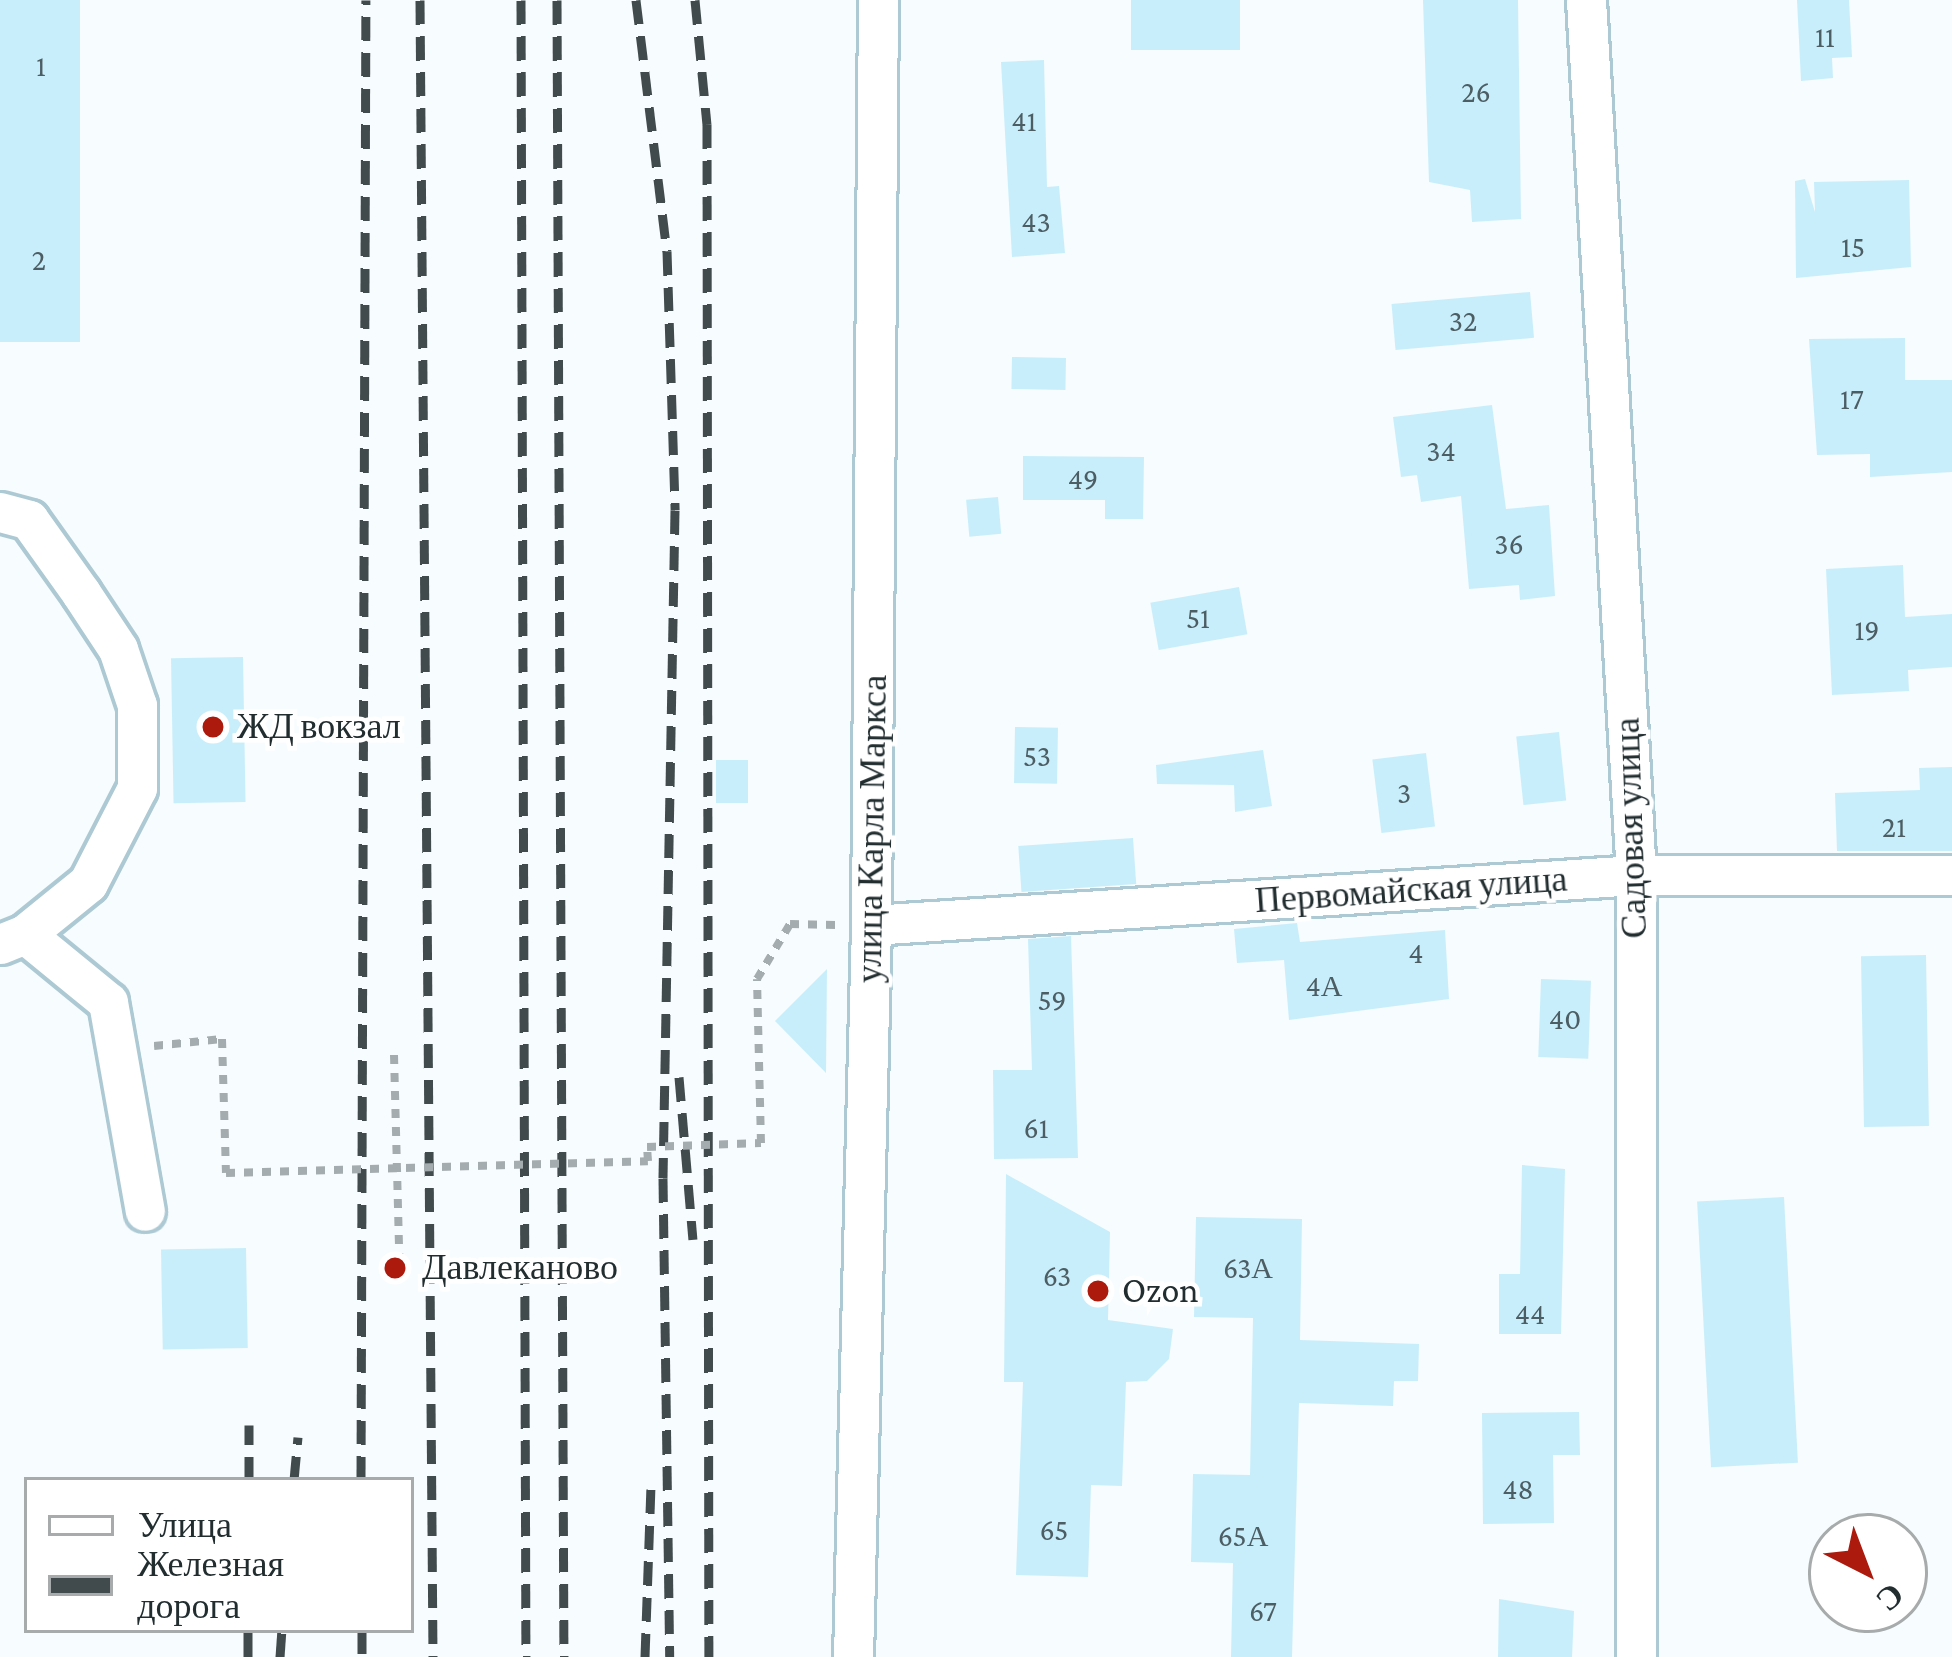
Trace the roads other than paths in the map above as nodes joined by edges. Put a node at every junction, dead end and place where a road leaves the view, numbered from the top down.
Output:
1 (878, 0) edge
2 (1586, 0) edge
3 (0, 512) edge
4 (1952, 874) edge
5 (1636, 875) junction
6 (871, 926) junction
7 (12, 939) edge
8 (145, 1211) dead end
9 (853, 1657) edge
10 (1636, 1657) edge

1 - 6 street, улица Карла Маркса
2 - 5 street, Садовая улица
3 - 7 street
4 - 5 street, Первомайская улица
5 - 6 street, Первомайская улица
5 - 10 street, Садовая улица
6 - 9 street, улица Карла Маркса
7 - 8 street

